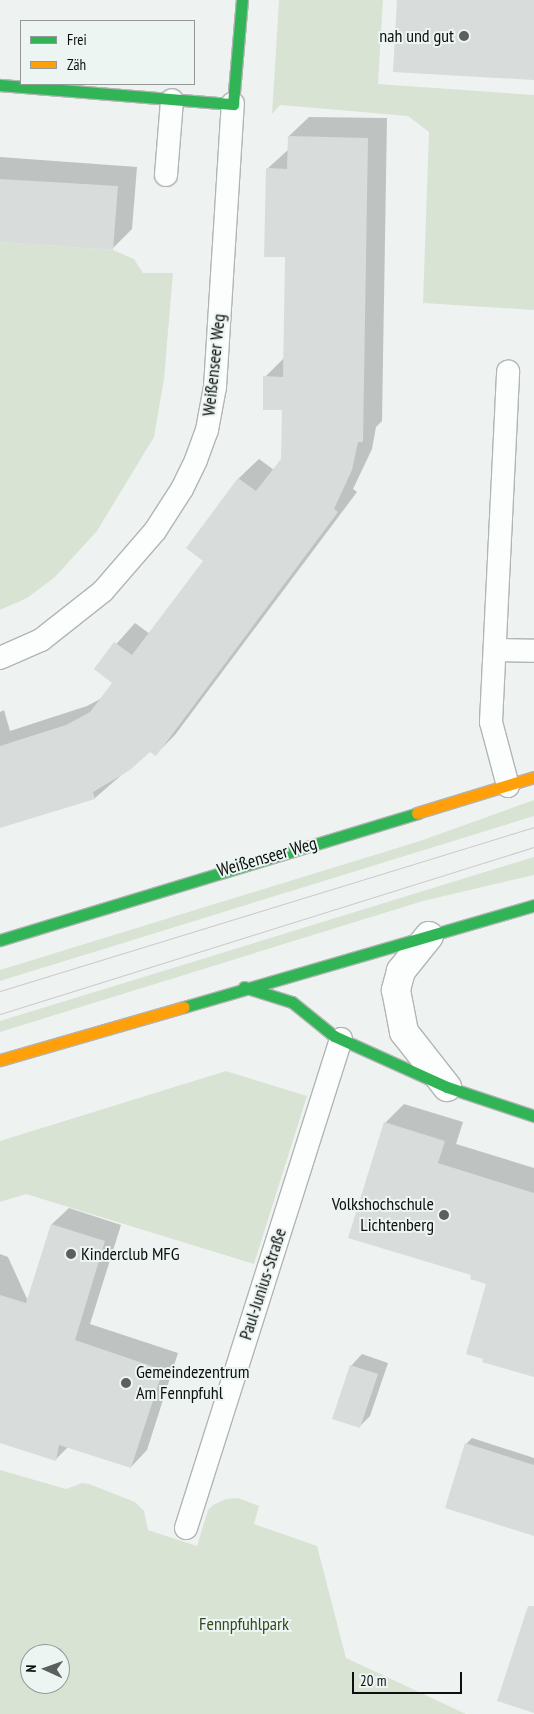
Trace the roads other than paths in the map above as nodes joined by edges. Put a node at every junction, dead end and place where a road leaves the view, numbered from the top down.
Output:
1 (242, 0) edge
2 (0, 86) edge
3 (172, 100) junction
4 (234, 104) junction
5 (166, 175) dead end
6 (508, 371) dead end
7 (495, 650) junction
8 (534, 651) edge
9 (0, 658) edge
10 (534, 777) edge
11 (508, 786) junction
12 (534, 905) edge
13 (429, 936) junction
14 (0, 940) edge
15 (244, 987) junction
16 (341, 1040) junction
17 (0, 1060) edge
18 (447, 1088) junction
19 (534, 1116) edge
20 (186, 1528) dead end

1 - 4 main road
2 - 3 main road
3 - 4 main road
3 - 5 lane
4 - 9 lane, Weißenseer Weg
6 - 7 lane
7 - 8 lane
7 - 11 lane
10 - 11 main road, Weißenseer Weg
11 - 14 main road, Weißenseer Weg
12 - 13 main road
13 - 15 main road
13 - 18 street
15 - 16 main road
15 - 17 main road
16 - 18 main road
16 - 20 lane, Paul-Junius-Straße
18 - 19 main road

